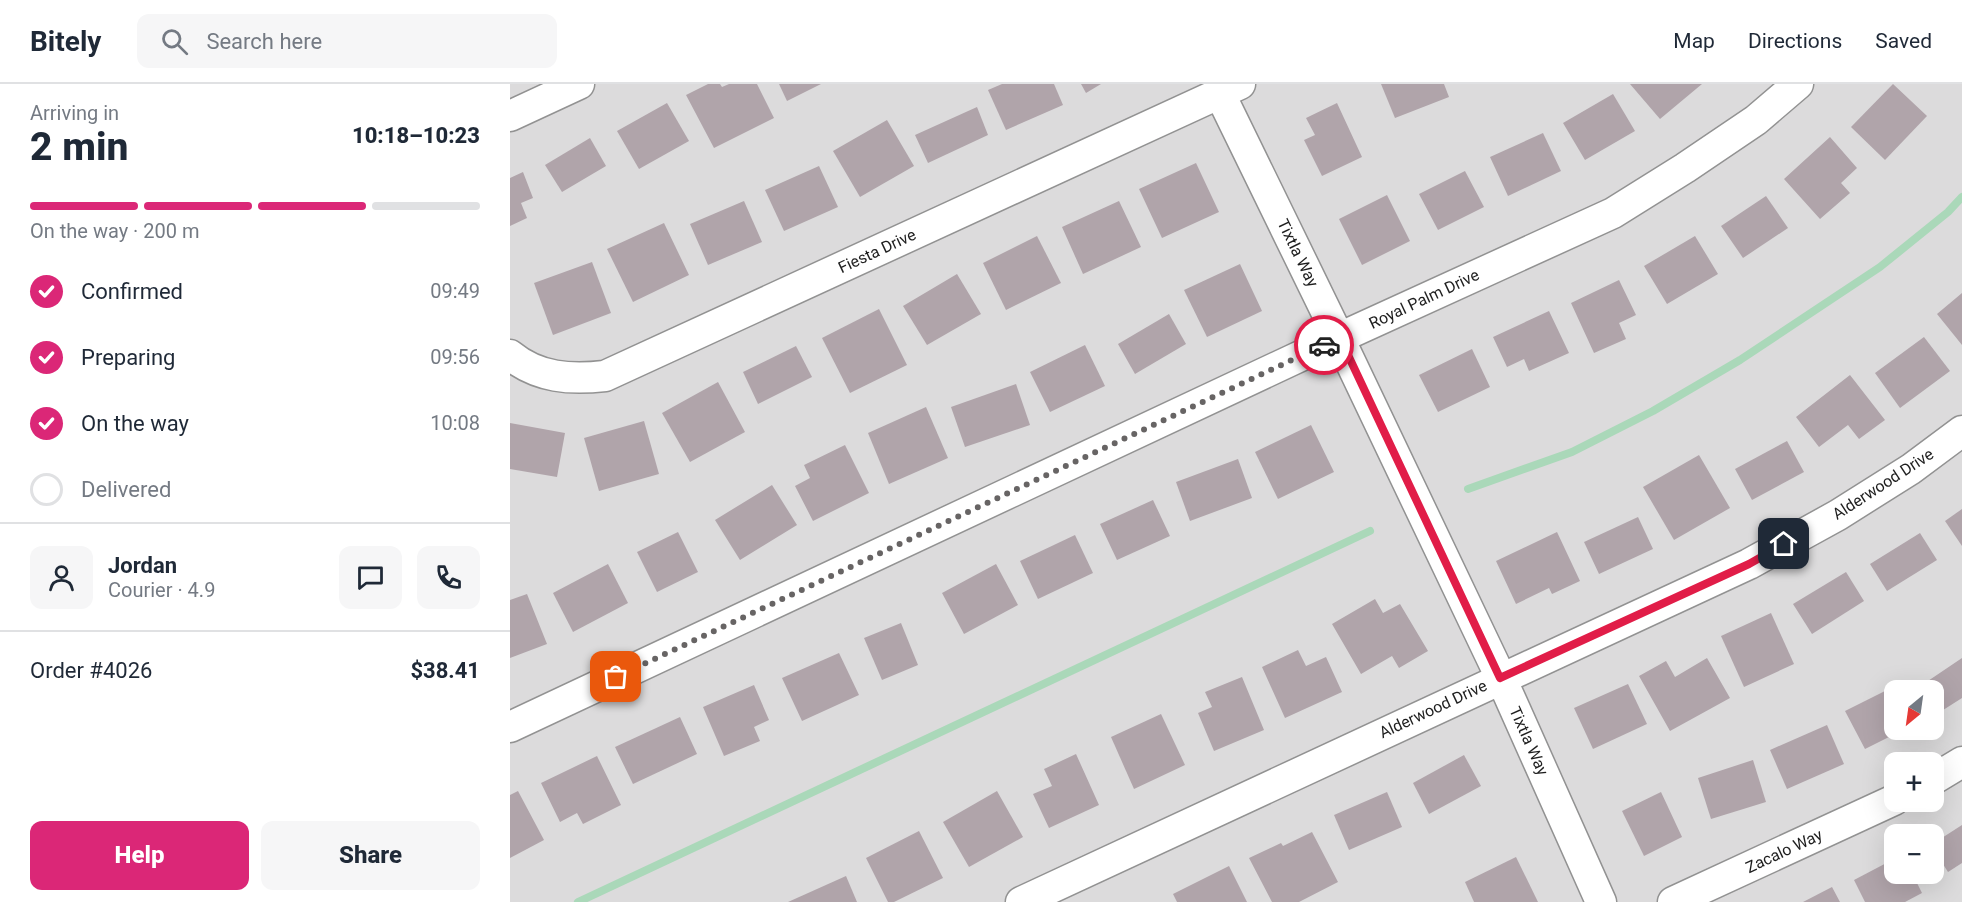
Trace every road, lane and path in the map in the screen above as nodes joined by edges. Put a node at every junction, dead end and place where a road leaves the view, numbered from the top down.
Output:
1 (579, 84) edge
2 (1798, 84) edge
3 (1230, 89) edge
4 (510, 116) edge
5 (1340, 338) junction
6 (510, 355) edge
7 (1962, 431) edge
8 (1500, 678) junction
9 (510, 727) edge
10 (1962, 762) edge
11 (1944, 773) edge
12 (1884, 805) edge
13 (1021, 902) edge
14 (1601, 902) edge
15 (1673, 902) edge

1 - 4 street
2 - 5 street, Royal Palm Drive
3 - 5 street, Tixtla Way
3 - 6 street, Fiesta Drive
5 - 8 street, Tixtla Way
5 - 9 street, Royal Palm Drive
7 - 8 street, Alderwood Drive
8 - 13 street, Alderwood Drive
8 - 14 street, Tixtla Way
10 - 11 street
12 - 15 street, Zacalo Way

